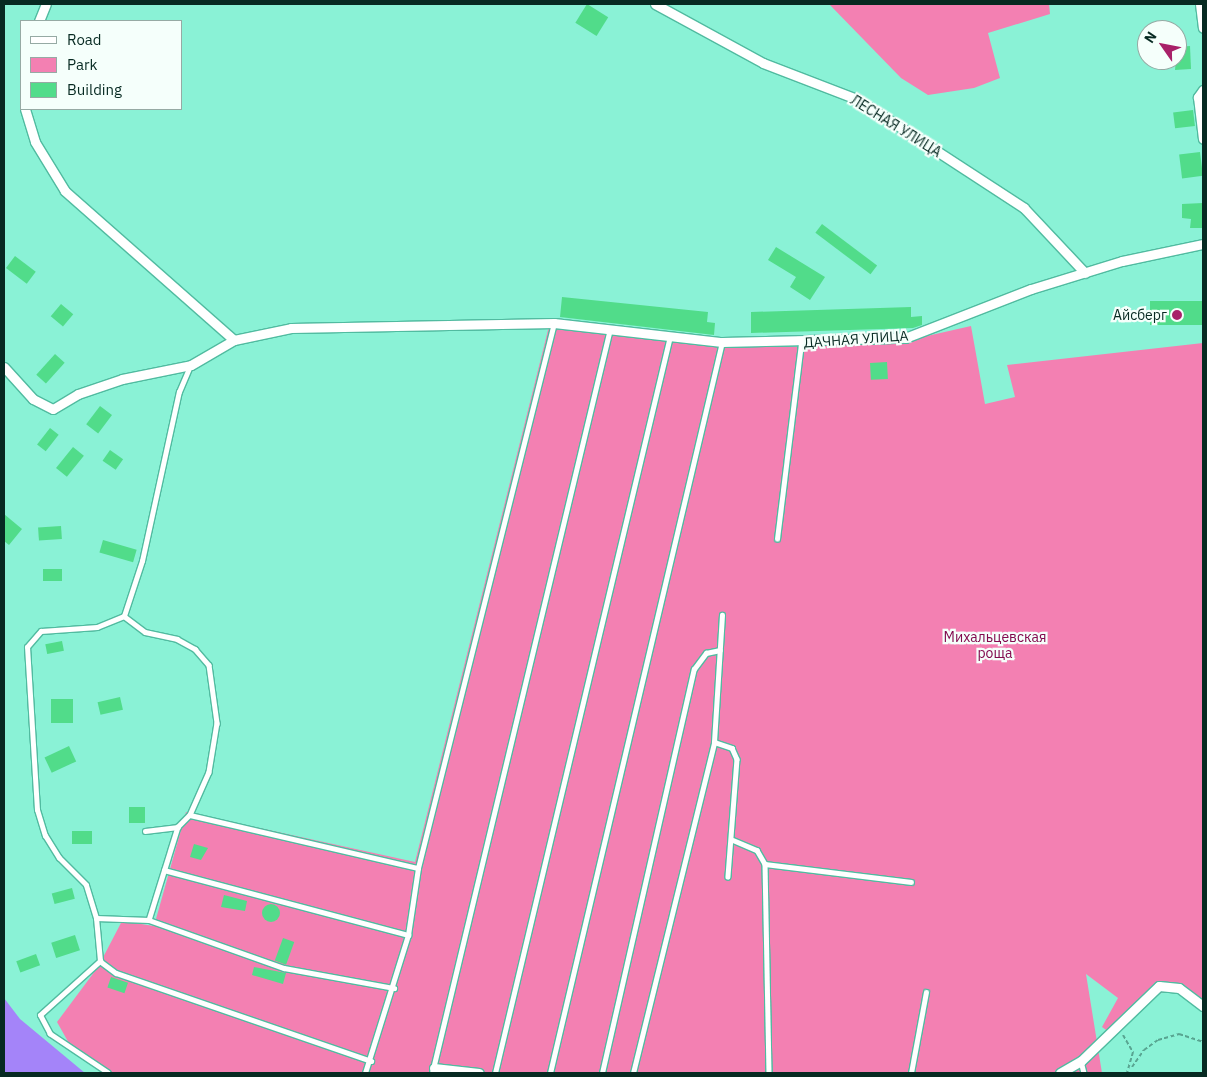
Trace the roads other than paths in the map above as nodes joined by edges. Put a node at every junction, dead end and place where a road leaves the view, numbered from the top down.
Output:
1 (46, 4) edge
2 (655, 4) edge
3 (1200, 4) edge
4 (39, 20) edge
5 (1203, 28) edge
6 (1203, 90) edge
7 (25, 110) edge
8 (1203, 139) edge
9 (1203, 244) edge
10 (1085, 274) junction
11 (554, 323) junction
12 (610, 329) junction
13 (670, 336) junction
14 (234, 340) junction
15 (722, 342) junction
16 (801, 343) junction
17 (191, 365) junction
18 (4, 367) edge
19 (777, 539) dead end
20 (722, 615) dead end
21 (124, 616) junction
22 (720, 650) junction
23 (714, 742) junction
24 (190, 815) junction
25 (178, 827) junction
26 (146, 831) dead end
27 (733, 840) junction
28 (765, 864) junction
29 (418, 868) junction
30 (164, 870) junction
31 (728, 877) dead end
32 (912, 882) dead end
33 (96, 918) junction
34 (148, 920) junction
35 (408, 935) junction
36 (100, 961) junction
37 (394, 988) junction
38 (926, 992) dead end
39 (1203, 1006) edge
40 (370, 1061) junction
41 (1081, 1061) junction
42 (433, 1070) edge
43 (108, 1073) edge
44 (365, 1073) edge
45 (479, 1073) edge
46 (495, 1073) edge
47 (550, 1073) edge
48 (602, 1073) edge
49 (633, 1073) edge
50 (769, 1073) edge
51 (911, 1073) edge
52 (1060, 1073) edge
53 (1084, 1073) edge

1 - 4 street
2 - 10 street, ЛЕСНАЯ УЛИЦА
3 - 5 street
6 - 8 street
7 - 14 street
9 - 10 street, ДАЧНАЯ УЛИЦА
10 - 16 street, ДАЧНАЯ УЛИЦА
11 - 12 street, ДАЧНАЯ УЛИЦА
11 - 14 street, ДАЧНАЯ УЛИЦА
11 - 29 lane
12 - 13 street, ДАЧНАЯ УЛИЦА
12 - 42 lane
13 - 15 street, ДАЧНАЯ УЛИЦА
13 - 46 lane
14 - 17 street, ДАЧНАЯ УЛИЦА
15 - 16 street, ДАЧНАЯ УЛИЦА
15 - 47 lane
16 - 19 lane
17 - 18 street, ДАЧНАЯ УЛИЦА
17 - 21 lane
20 - 22 lane
21 - 24 lane
21 - 33 lane
22 - 23 lane
22 - 48 lane
23 - 27 lane
23 - 49 lane
24 - 25 lane
24 - 29 lane
25 - 26 lane
25 - 30 lane
27 - 28 lane
27 - 31 lane
28 - 32 lane
28 - 50 lane
29 - 35 lane
30 - 34 lane
30 - 35 lane
33 - 34 lane
33 - 36 lane
34 - 37 lane
35 - 37 lane
36 - 40 lane
36 - 43 lane
37 - 40 lane
38 - 51 lane
39 - 41 street
40 - 44 lane
41 - 52 street
41 - 53 lane
42 - 45 street

